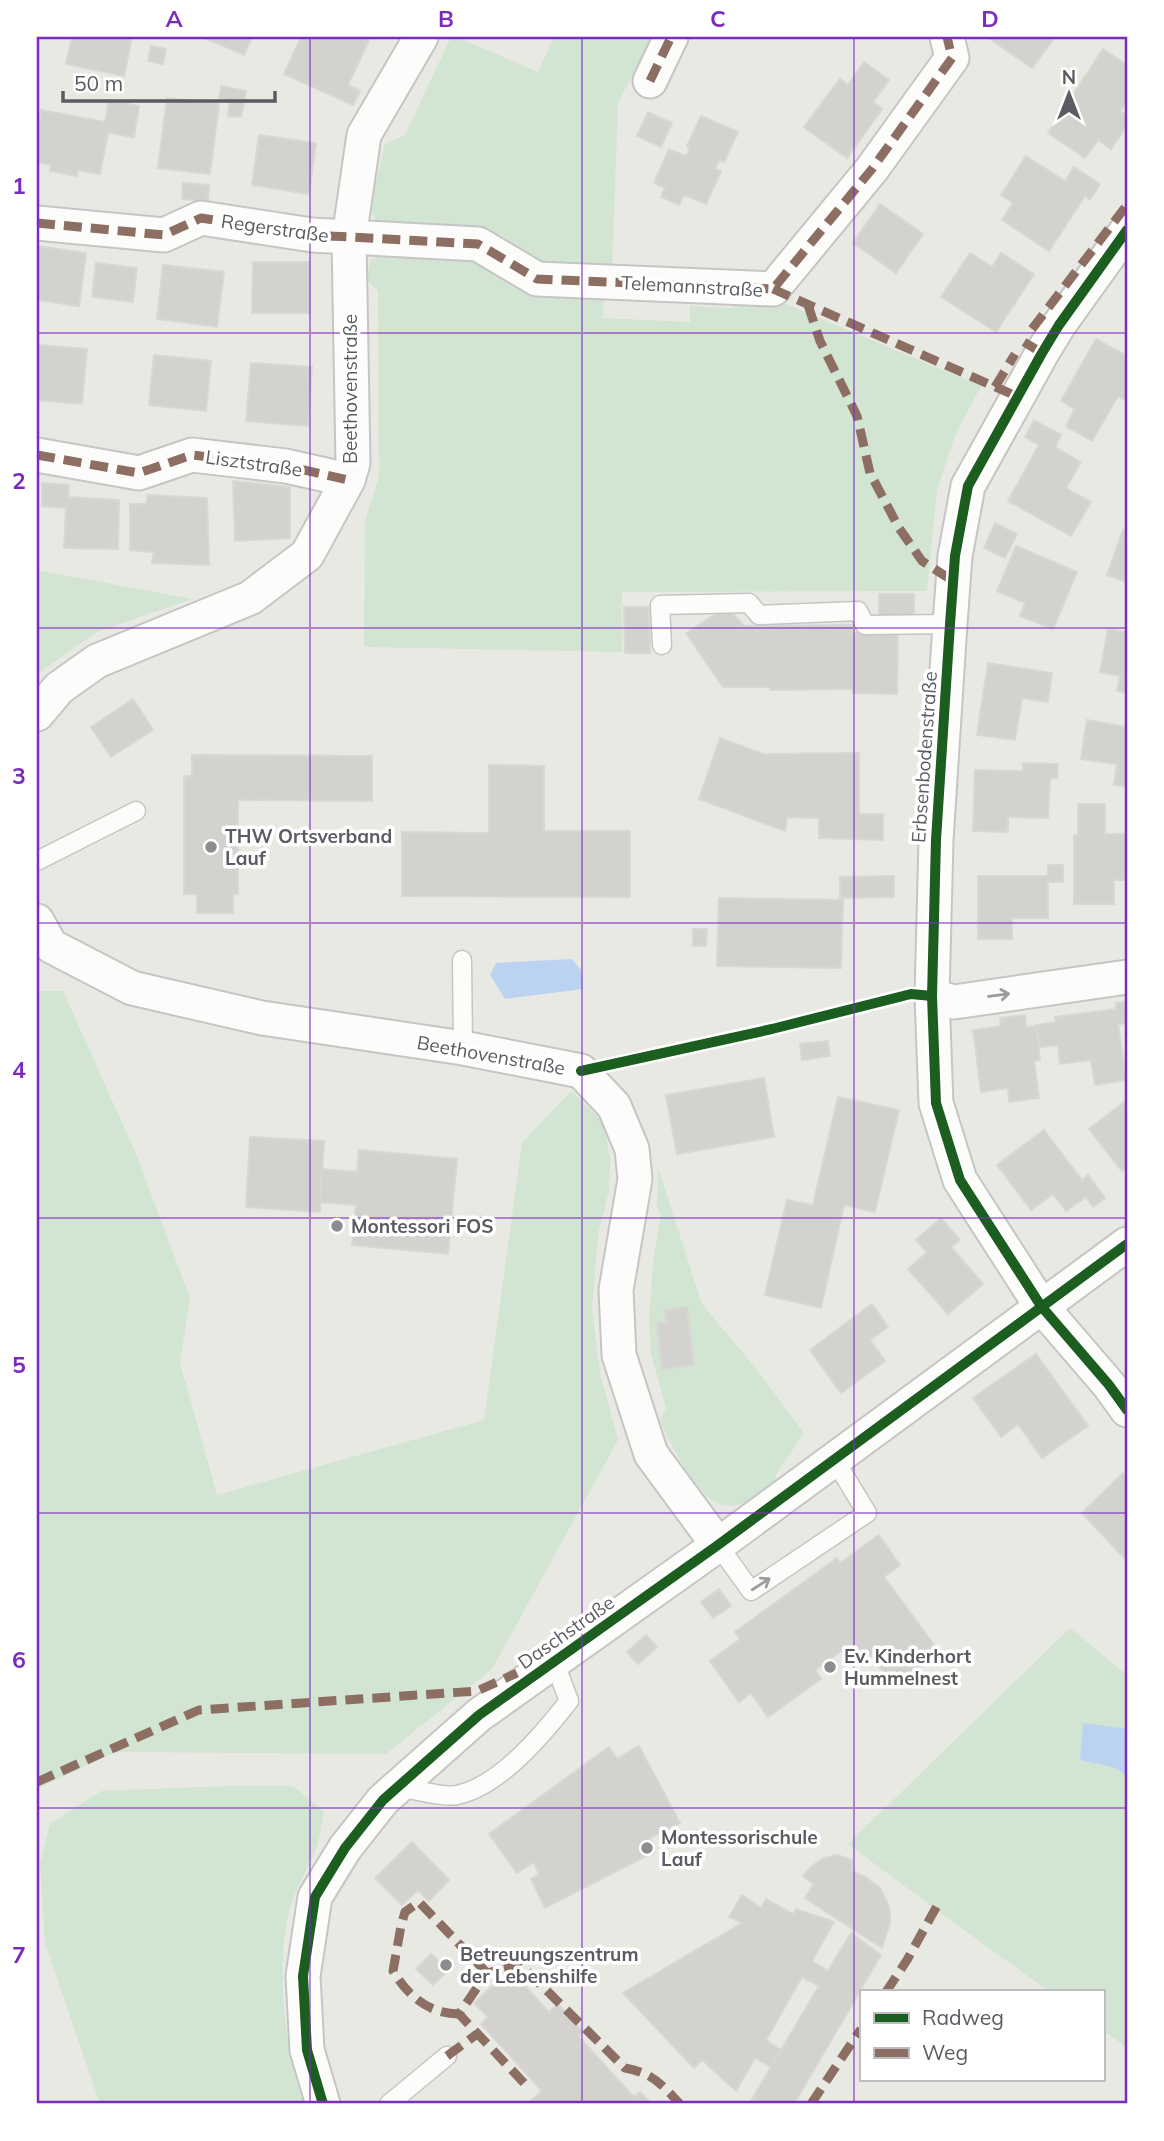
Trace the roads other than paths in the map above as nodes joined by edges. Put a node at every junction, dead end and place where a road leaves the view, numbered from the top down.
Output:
1 (421, 37) edge
2 (671, 37) edge
3 (947, 37) edge
4 (650, 81) dead end
5 (37, 223) edge
6 (1127, 230) edge
7 (349, 238) junction
8 (37, 455) edge
9 (348, 480) junction
10 (950, 625) junction
11 (662, 645) dead end
12 (37, 714) edge
13 (136, 811) dead end
14 (37, 860) edge
15 (41, 942) edge
16 (462, 960) dead end
17 (1127, 977) edge
18 (932, 996) junction
19 (463, 1048) junction
20 (1127, 1244) edge
21 (1041, 1306) junction
22 (1127, 1410) edge
23 (834, 1460) junction
24 (718, 1545) junction
25 (554, 1661) junction
26 (397, 1787) junction
27 (447, 2056) dead end
28 (323, 2104) edge
29 (388, 2104) edge

1 - 7 street, Beethovenstraße
2 - 4 street
3 - 7 street, Telemannstraße
5 - 7 street, Regerstraße
6 - 10 street, Erbsenbodenstraße
7 - 9 street, Beethovenstraße
8 - 9 street, Lisztstraße
9 - 12 street, Beethovenstraße
10 - 11 lane
10 - 18 street, Erbsenbodenstraße
13 - 14 lane
15 - 19 street, Beethovenstraße
16 - 19 lane
18 -> 17 street
18 - 21 street, Erbsenbodenstraße
19 - 24 street, Beethovenstraße
20 - 21 street, Daschstraße
21 - 22 street, Erbsenbodenstraße
21 - 23 street, Daschstraße
23 - 24 street, Daschstraße
24 -> 23 lane
24 - 25 street, Daschstraße
25 - 26 street, Daschstraße
25 - 26 lane
26 - 28 street, Daschstraße
27 - 29 lane

